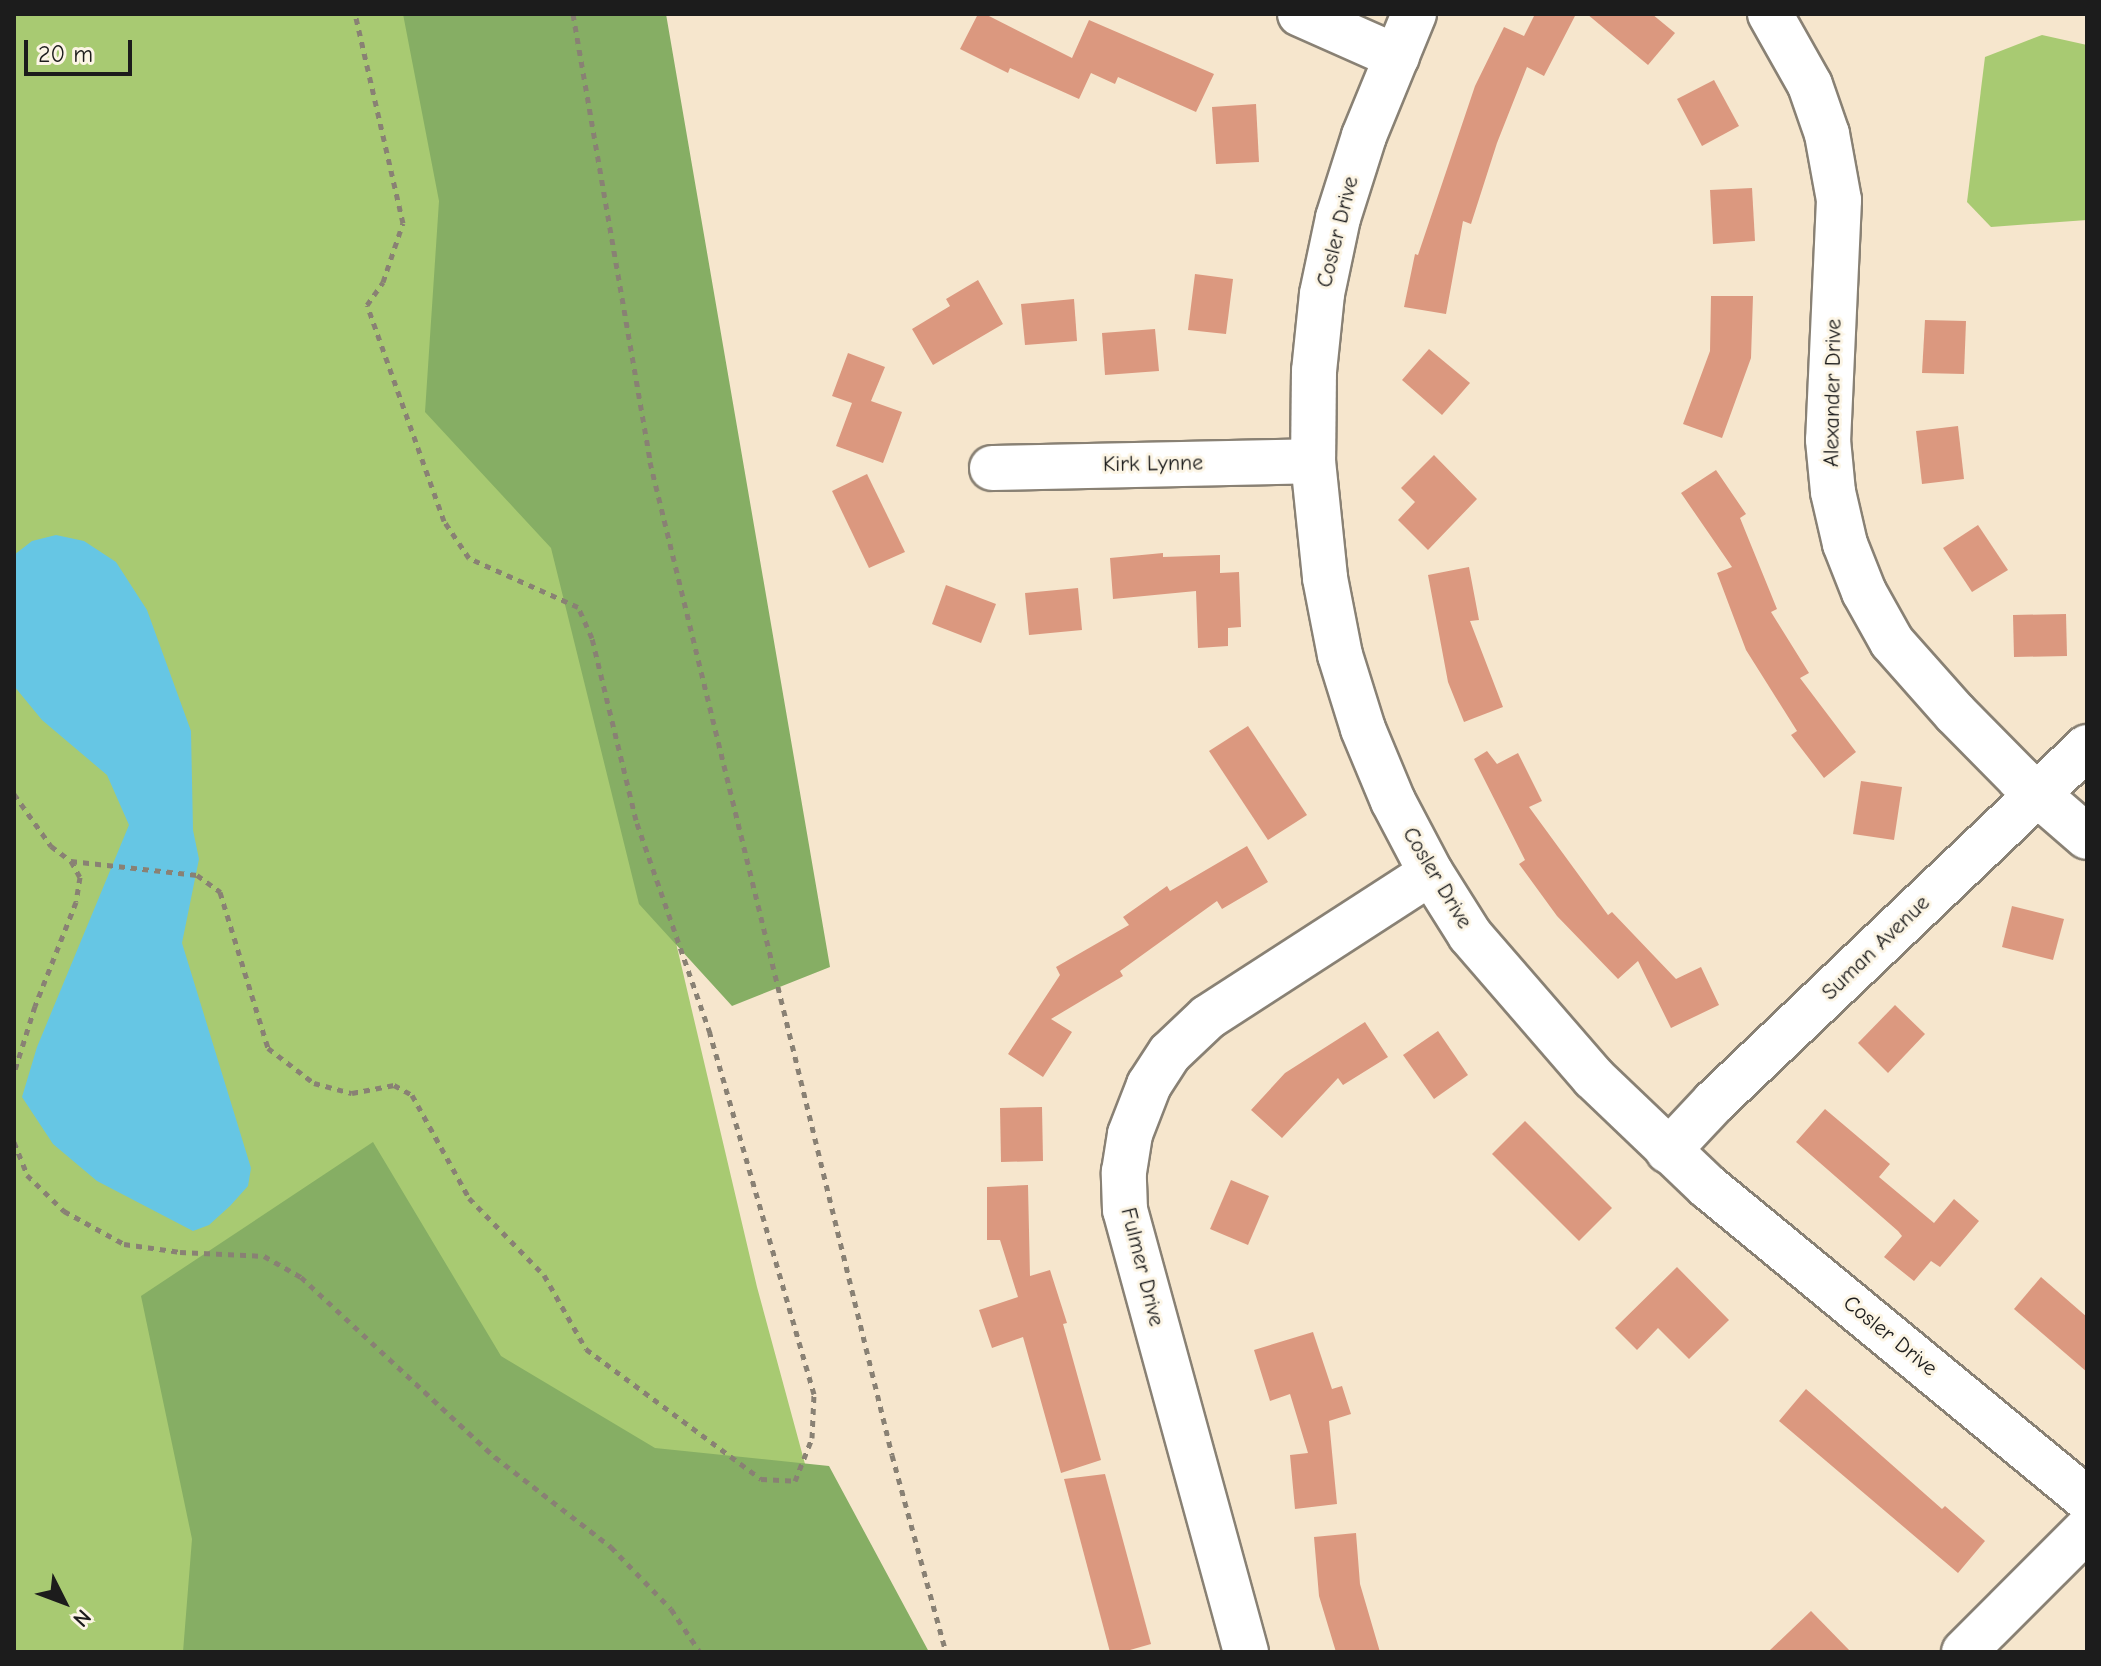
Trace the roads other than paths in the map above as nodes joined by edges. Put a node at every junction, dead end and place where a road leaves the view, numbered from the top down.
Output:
1 (1300, 14) edge
2 (1414, 14) edge
3 (1770, 14) edge
4 (1397, 57) junction
5 (1313, 461) junction
6 (992, 468) dead end
7 (2087, 747) edge
8 (2038, 794) junction
9 (2087, 837) edge
10 (1431, 873) junction
11 (1668, 1151) junction
12 (2087, 1499) edge
13 (2087, 1529) edge
14 (1246, 1652) edge
15 (1964, 1652) edge

1 - 4 street
2 - 4 street, Cosler Drive
3 - 8 street, Alexander Drive
4 - 5 street, Cosler Drive
5 - 6 street, Kirk Lynne
5 - 10 street, Cosler Drive
7 - 8 street, Suman Avenue
8 - 9 street, Alexander Drive
8 - 11 street, Suman Avenue
10 - 11 street, Cosler Drive
10 - 14 street, Fulmer Drive
11 - 12 street, Cosler Drive
13 - 15 street

